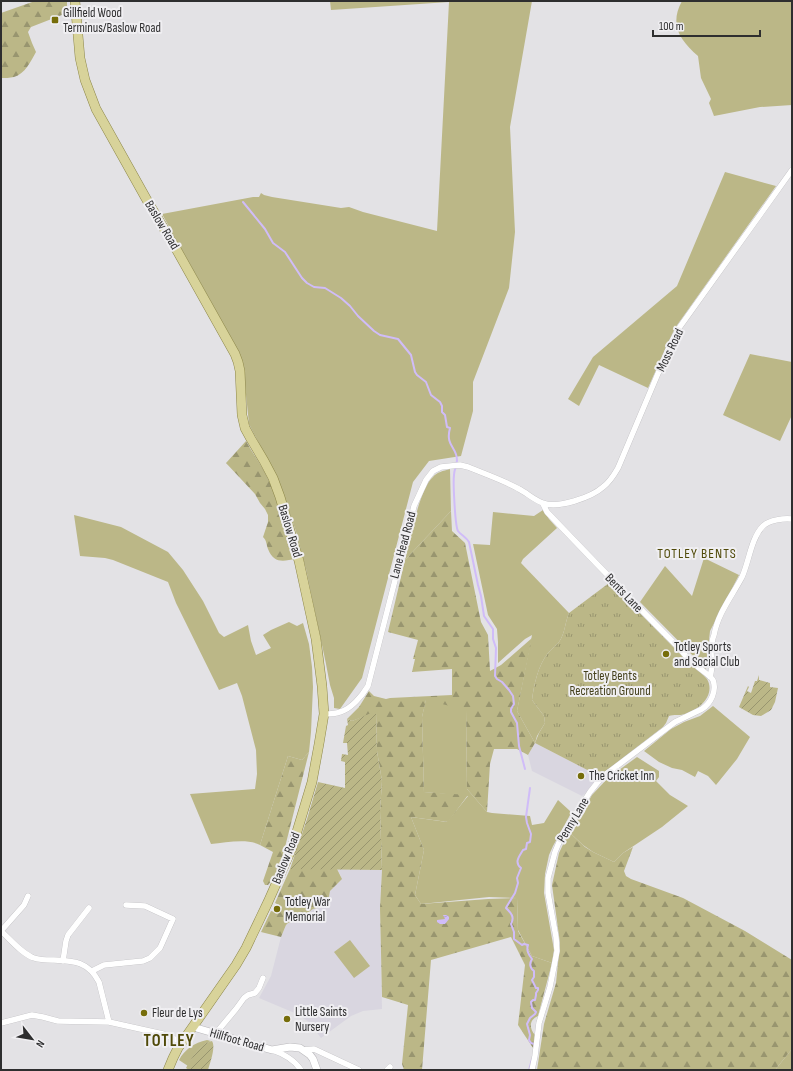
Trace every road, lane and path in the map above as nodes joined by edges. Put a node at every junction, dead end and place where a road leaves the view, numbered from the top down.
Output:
1 (75, 1) edge
2 (792, 170) edge
3 (543, 504) junction
4 (792, 518) edge
5 (710, 677) junction
6 (324, 714) junction
7 (28, 896) dead end
8 (126, 905) dead end
9 (89, 908) dead end
10 (1, 931) edge
11 (63, 960) junction
12 (92, 972) junction
13 (263, 978) dead end
14 (109, 1022) junction
15 (1, 1023) edge
16 (193, 1027) junction
17 (216, 1033) junction
18 (182, 1042) junction
19 (272, 1050) junction
20 (303, 1050) junction
21 (168, 1070) edge
22 (301, 1070) edge
23 (317, 1070) edge
24 (359, 1070) edge
25 (532, 1070) edge

1 - 6 main road, Baslow Road
2 - 3 street, Moss Road
3 - 5 street, Bents Lane
3 - 6 street, Lane Head Road
4 - 5 street, Penny Lane
5 - 25 street, Penny Lane
6 - 16 main road, Baslow Road
7 - 10 street
8 - 12 street
9 - 11 street
10 - 11 street
11 - 12 street
12 - 14 street
13 - 17 street
14 - 15 street
14 - 18 street
16 - 17 street, Hillfoot Road
16 - 18 main road, Baslow Road
17 - 19 street, Hillfoot Road
18 - 21 main road, Baslow Road
19 - 20 street, Hillfoot Road
19 - 22 street
20 - 23 street
20 - 24 street

